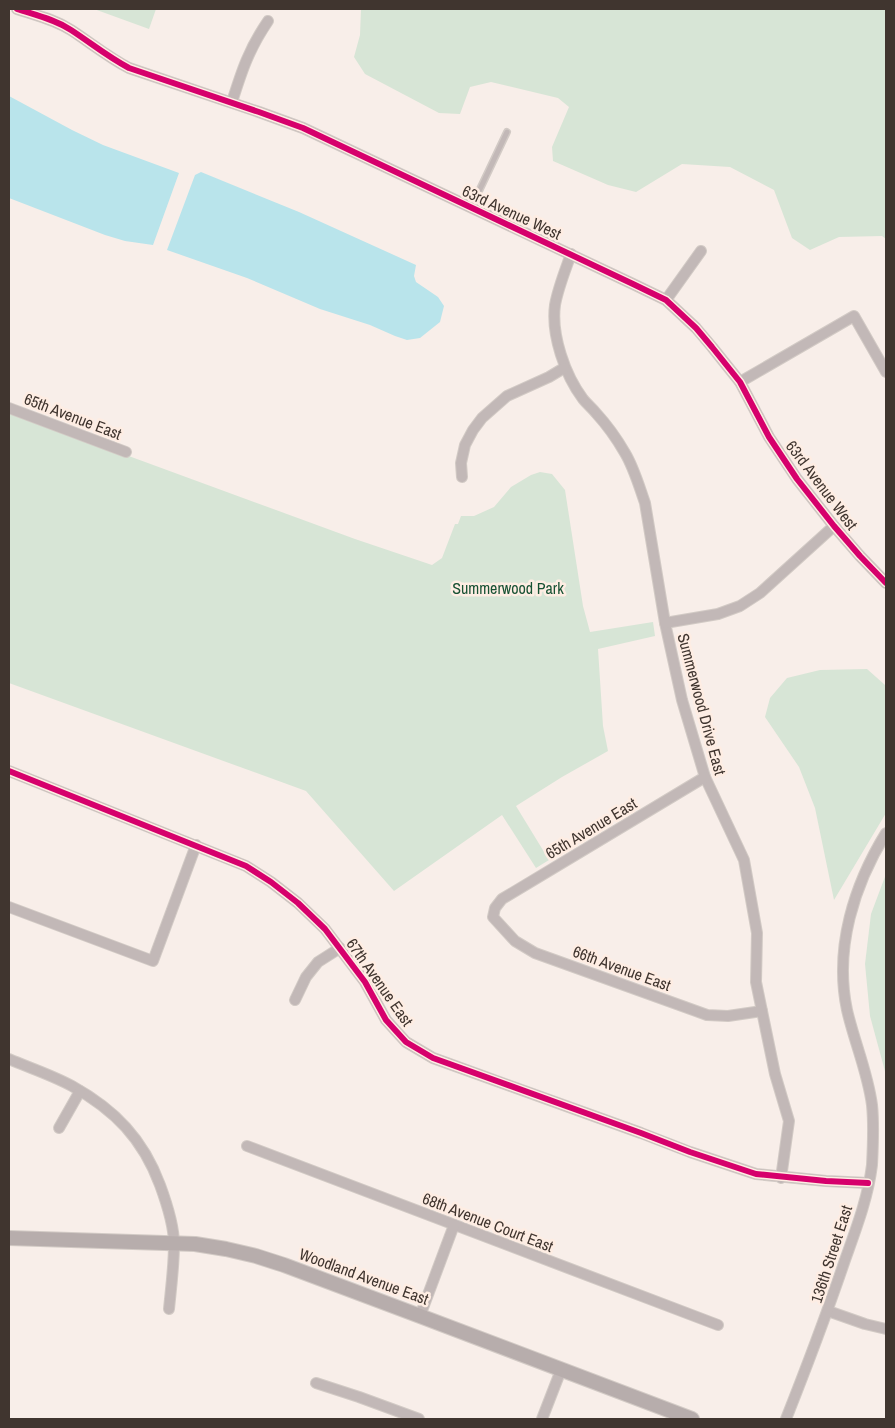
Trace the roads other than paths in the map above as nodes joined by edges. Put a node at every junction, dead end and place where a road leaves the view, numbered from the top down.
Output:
1 (17, 9) edge
2 (268, 21) dead end
3 (232, 102) junction
4 (507, 132) dead end
5 (472, 208) junction
6 (701, 251) dead end
7 (571, 254) junction
8 (666, 300) junction
9 (564, 368) junction
10 (886, 372) edge
11 (740, 382) junction
12 (9, 408) edge
13 (126, 452) dead end
14 (462, 477) dead end
15 (834, 526) junction
16 (886, 583) edge
17 (665, 622) junction
18 (9, 771) edge
19 (705, 777) junction
20 (886, 833) edge
21 (196, 845) junction
22 (9, 907) edge
23 (495, 908) joint
24 (340, 948) junction
25 (295, 1000) dead end
26 (762, 1011) junction
27 (9, 1059) edge
28 (80, 1091) junction
29 (59, 1128) dead end
30 (247, 1146) dead end
31 (781, 1178) junction
32 (868, 1183) junction
33 (454, 1225) junction
34 (9, 1238) edge
35 (174, 1244) junction
36 (169, 1309) dead end
37 (828, 1311) junction
38 (420, 1316) junction
39 (718, 1325) dead end
40 (886, 1329) edge
41 (560, 1370) junction
42 (316, 1383) dead end
43 (419, 1419) edge
44 (542, 1419) edge
45 (692, 1419) edge
46 (786, 1419) edge

1 - 3 street, 63rd Avenue West
2 - 3 street
3 - 5 street, 63rd Avenue West
4 - 5 lane
5 - 7 street, 63rd Avenue West
6 - 8 street
7 - 8 street, 63rd Avenue West
7 - 9 street, Summerwood Drive East
8 - 11 street, 63rd Avenue West
9 - 14 street
9 - 17 street, Summerwood Drive East
10 - 11 street
11 - 15 street, 63rd Avenue West
12 - 13 street, 65th Avenue East
15 - 16 street, 63rd Avenue West
15 - 17 street
17 - 19 street, Summerwood Drive East
18 - 21 street, 67th Avenue East
19 - 23 street, 65th Avenue East
19 - 26 street, Summerwood Drive East
20 - 32 street, 136th Street East
21 - 22 street
21 - 24 street, 67th Avenue East
23 - 26 street, 66th Avenue East
24 - 25 street
24 - 31 street, 67th Avenue East
26 - 31 street, Summerwood Drive East
27 - 28 street
28 - 29 street
28 - 35 street
30 - 33 street, 68th Avenue Court East
31 - 32 street, 67th Avenue East
32 - 37 street, 136th Street East
33 - 38 street
33 - 39 street, 68th Avenue Court East
34 - 35 street, Woodland Avenue East
35 - 36 street
35 - 38 street, Woodland Avenue East
37 - 40 street
37 - 46 street, 136th Street East
38 - 41 street, Woodland Avenue East
41 - 44 street
41 - 45 street, Woodland Avenue East
42 - 43 street

